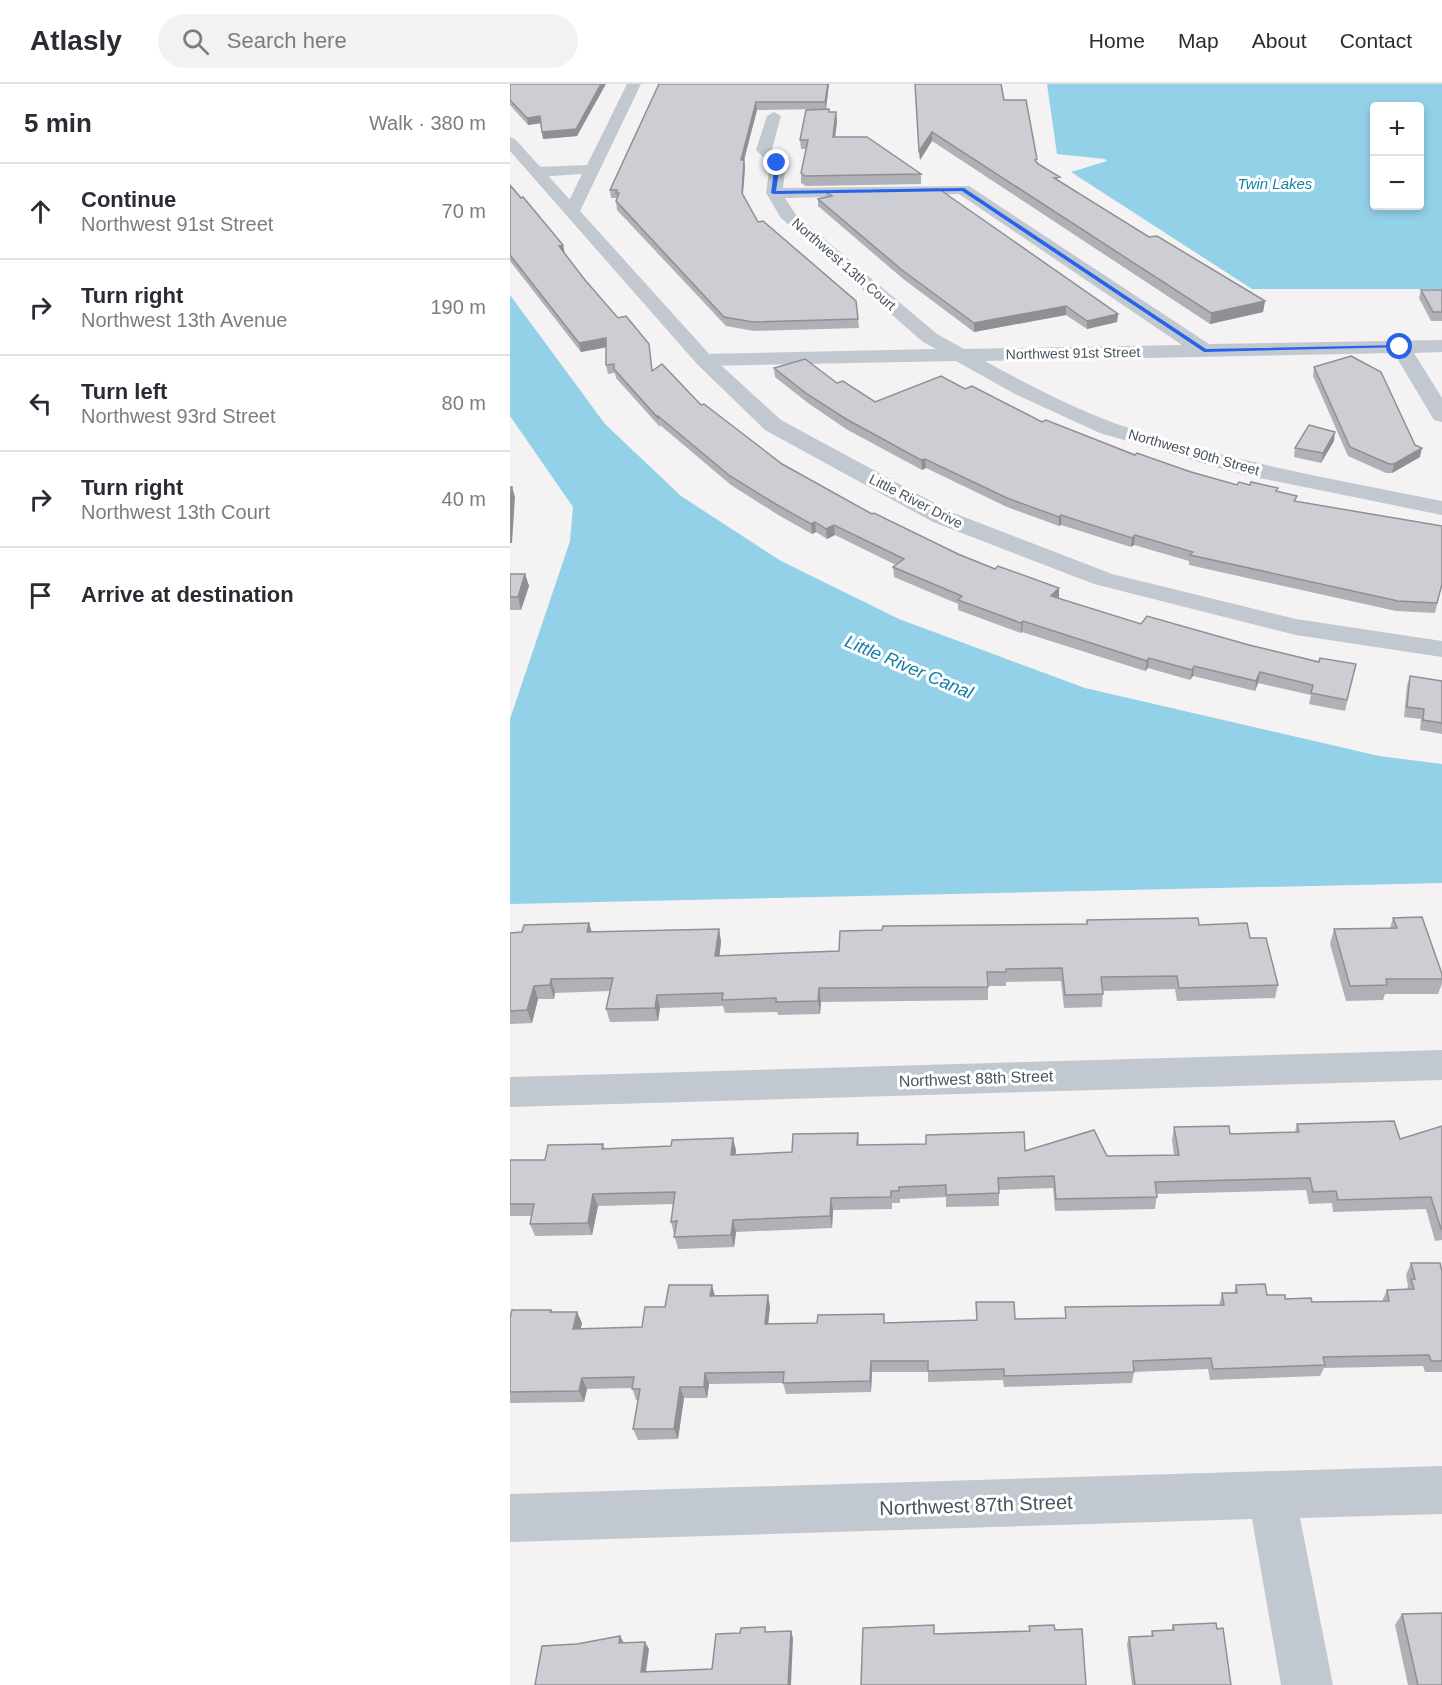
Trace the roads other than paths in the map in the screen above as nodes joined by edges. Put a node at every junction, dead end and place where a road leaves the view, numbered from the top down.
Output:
1 (634, 84) edge
2 (774, 116) edge
3 (510, 142) edge
4 (591, 169) junction
5 (537, 172) junction
6 (774, 193) junction
7 (572, 211) junction
8 (1442, 346) edge
9 (1400, 347) junction
10 (1204, 351) junction
11 (960, 355) junction
12 (704, 360) junction
13 (1442, 415) edge
14 (1442, 508) edge
15 (1442, 650) edge
16 (1442, 1065) edge
17 (510, 1092) edge
18 (1442, 1490) edge
19 (1272, 1496) junction
20 (510, 1518) edge
21 (1307, 1685) edge

1 - 4 street
2 - 6 street
3 - 5 street, Little River Drive
4 - 5 street
4 - 7 street
5 - 7 street, Little River Drive
6 - 10 street
6 - 11 street, Northwest 13th Court
7 - 12 street, Little River Drive
8 - 9 street, Northwest 91st Street
9 - 10 street, Northwest 91st Street
9 - 13 street
10 - 11 street, Northwest 91st Street
11 - 12 street, Northwest 91st Street
11 - 14 street, Northwest 90th Street
12 - 15 street, Little River Drive
16 - 17 street, Northwest 88th Street
18 - 19 street, Northwest 87th Street
19 - 20 street, Northwest 87th Street
19 - 21 street

